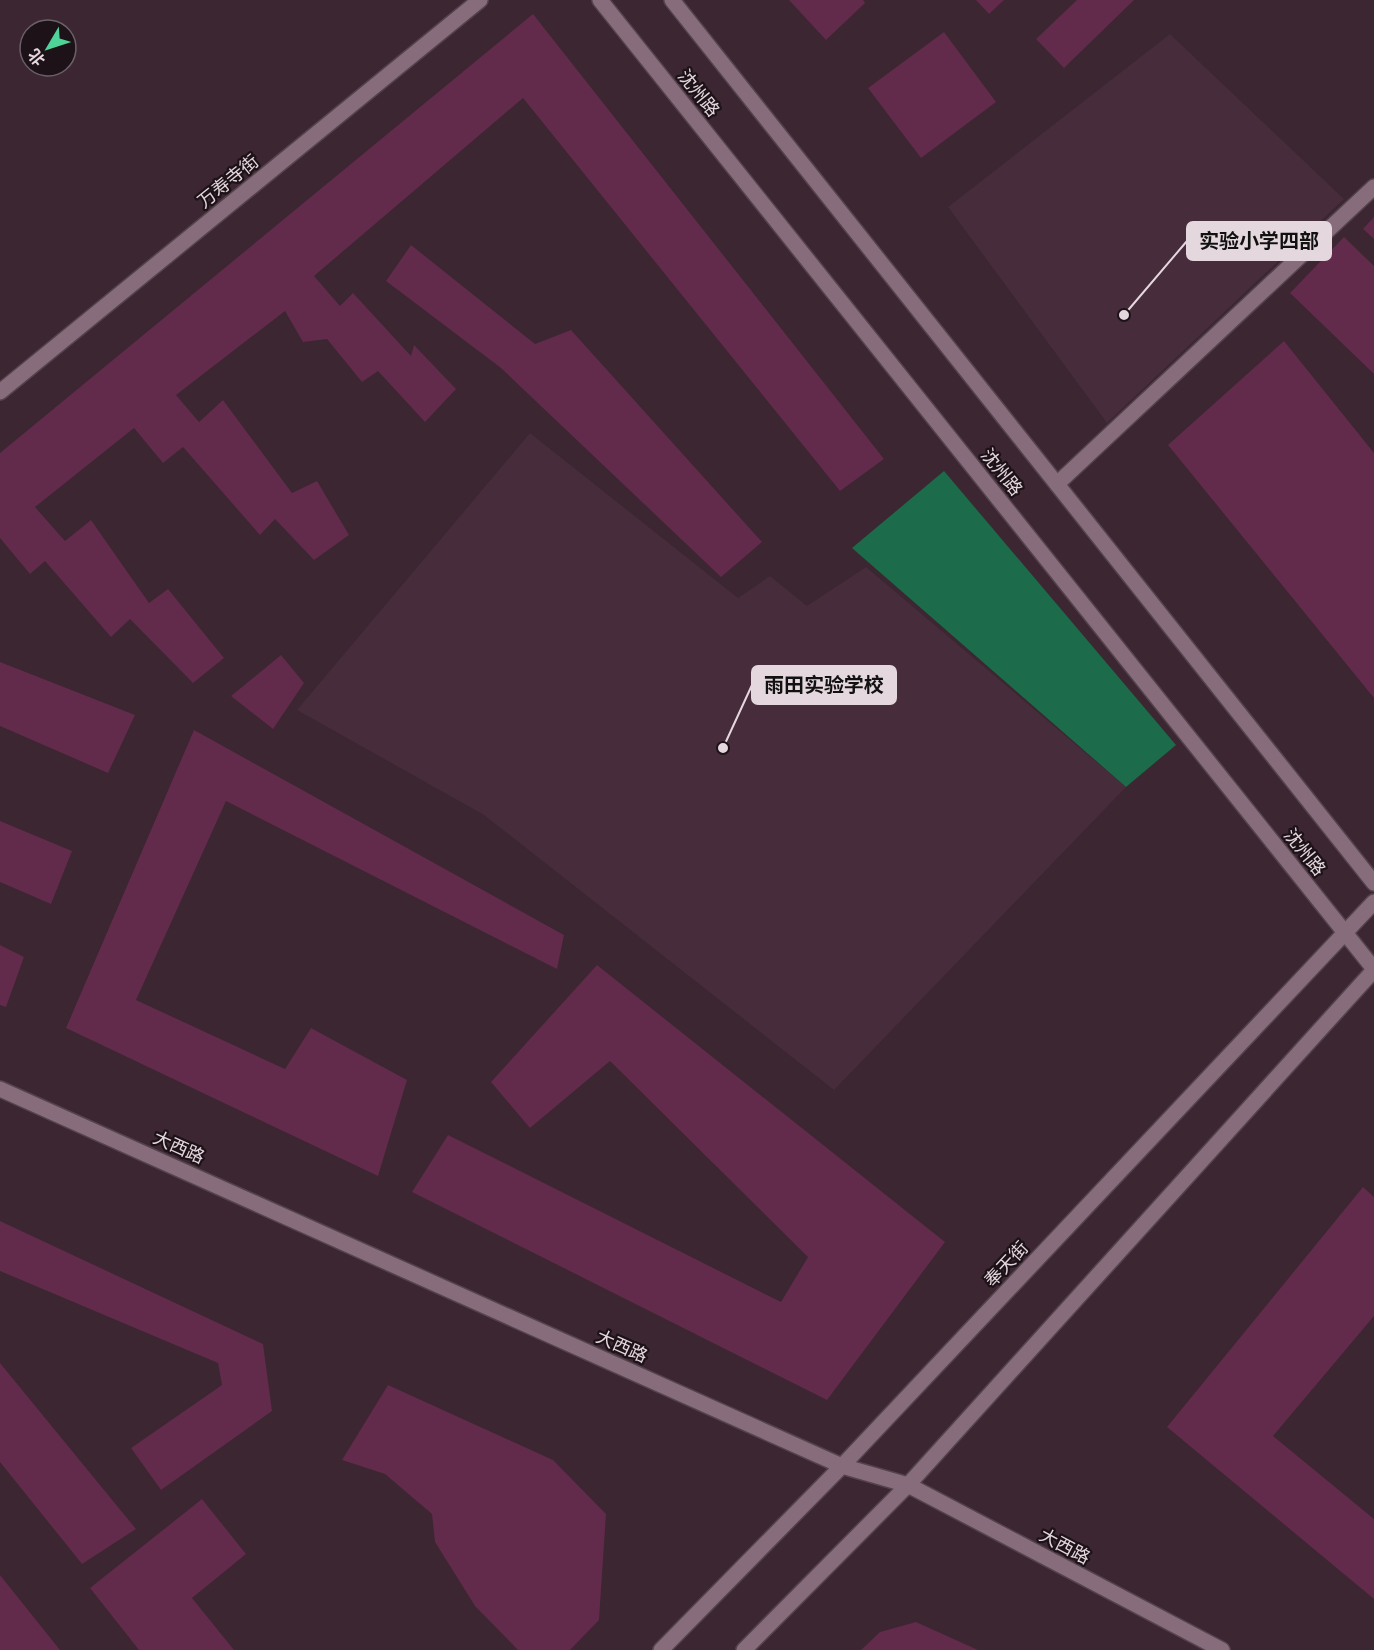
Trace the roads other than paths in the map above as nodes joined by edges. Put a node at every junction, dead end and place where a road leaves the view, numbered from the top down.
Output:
1 (480, 0) edge
2 (600, 0) edge
3 (672, 0) edge
4 (1374, 187) edge
5 (0, 392) edge
6 (1057, 484) junction
7 (1374, 883) edge
8 (1374, 902) edge
9 (1345, 933) junction
10 (1374, 970) edge
11 (0, 1089) edge
12 (842, 1466) junction
13 (908, 1485) junction
14 (661, 1650) edge
15 (744, 1650) edge
16 (1222, 1650) edge

1 - 5 main road, 万寿寺街
2 - 9 main road, 沈州路
3 - 6 main road, 沈州路
4 - 6 main road
6 - 7 main road, 沈州路
8 - 9 main road, 奉天街
9 - 10 main road, 沈州路
9 - 12 main road, 奉天街
10 - 13 main road
11 - 12 main road, 大西路
12 - 13 main road, 大西路
12 - 14 main road, 奉天街
13 - 15 main road
13 - 16 main road, 大西路

